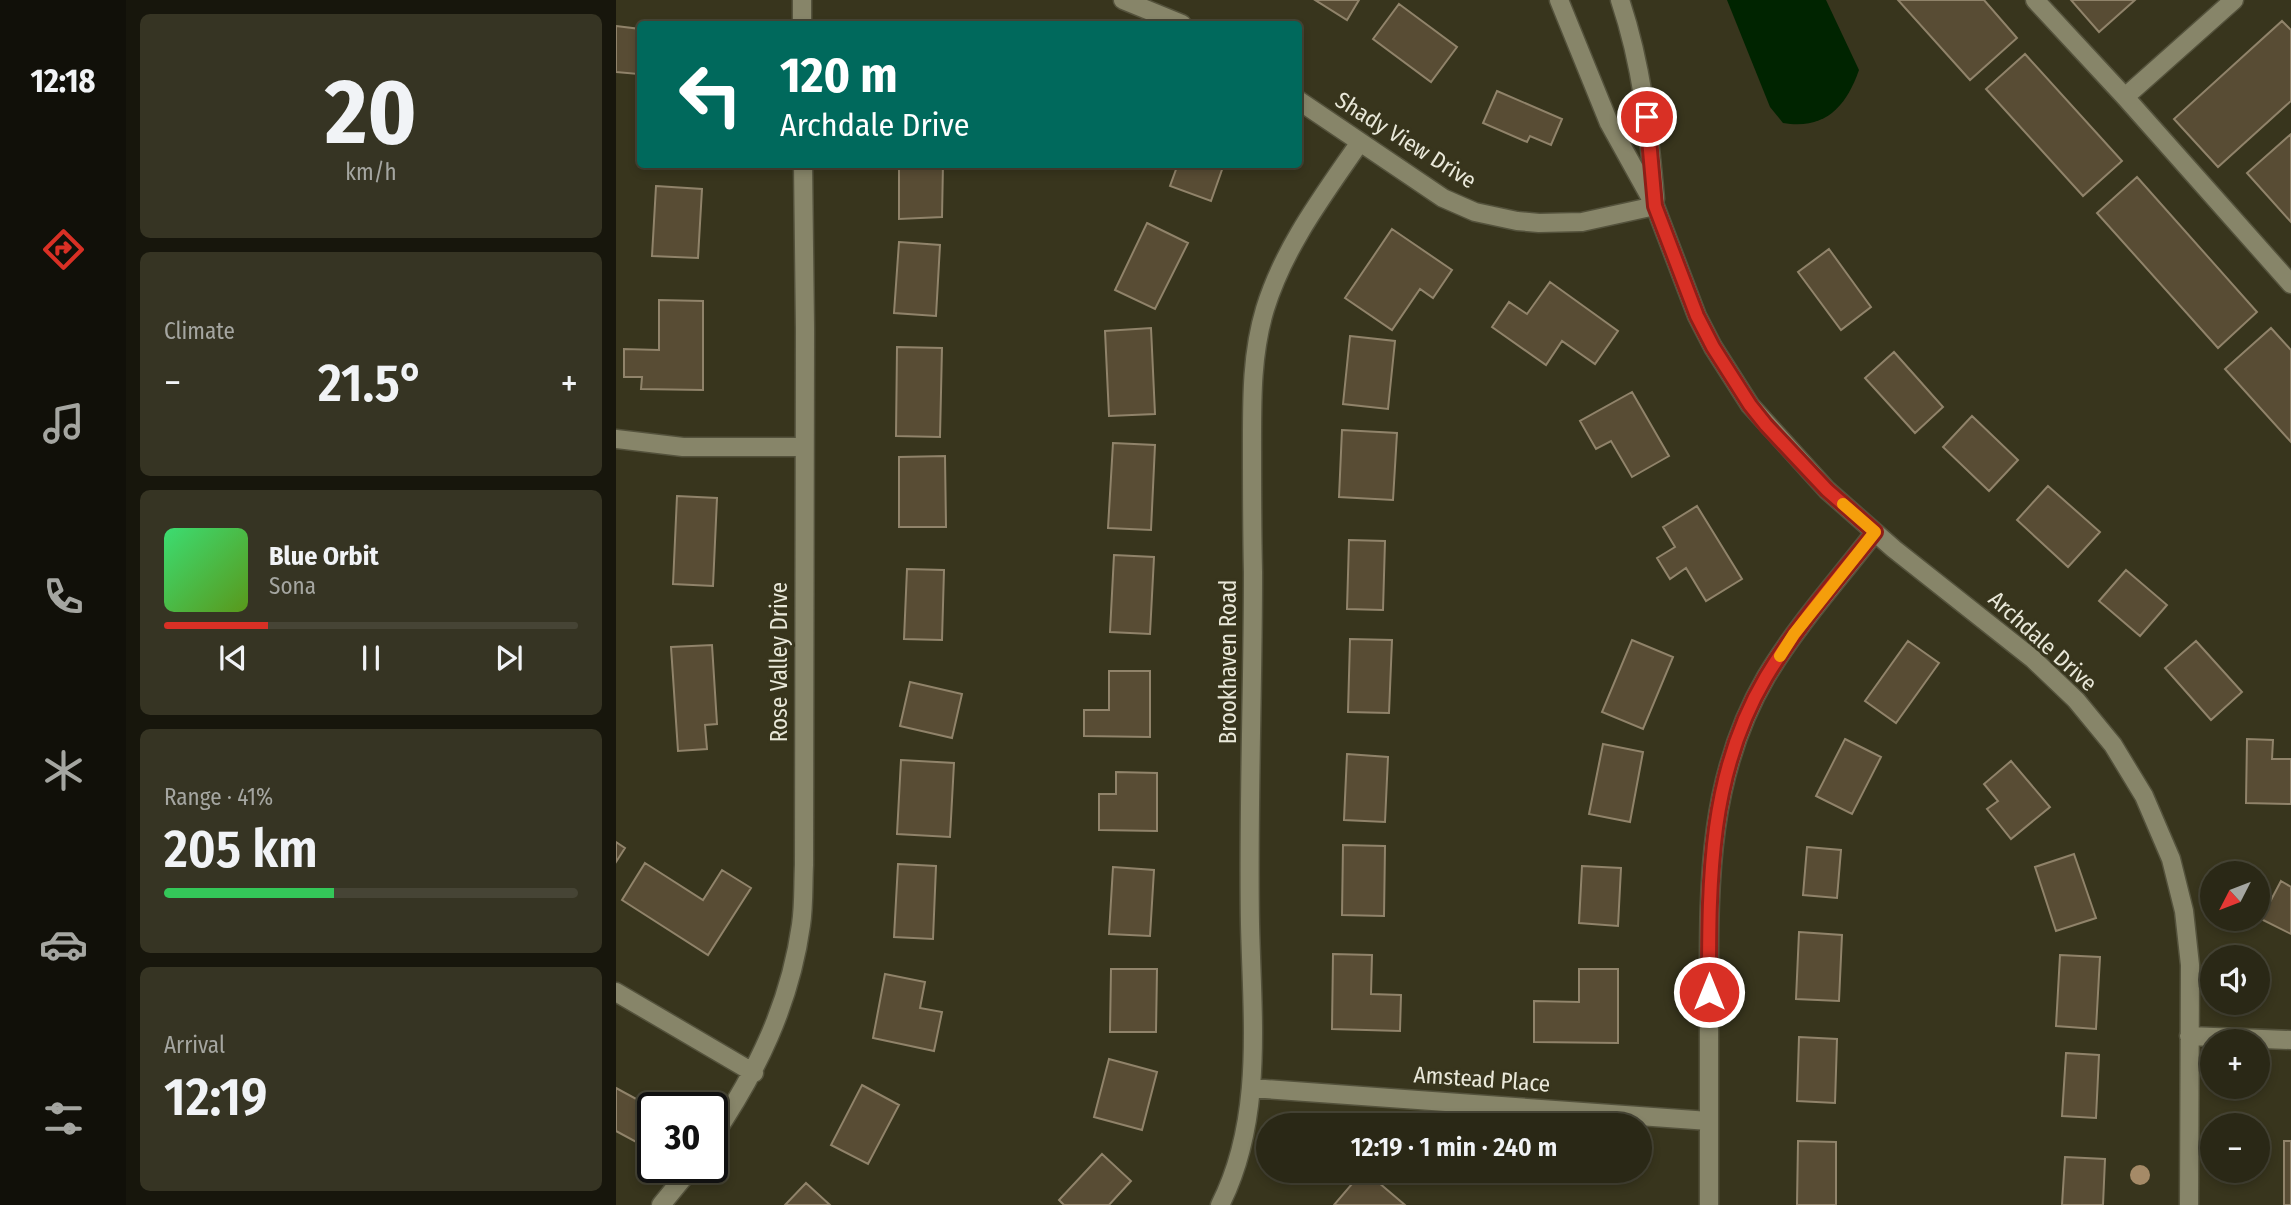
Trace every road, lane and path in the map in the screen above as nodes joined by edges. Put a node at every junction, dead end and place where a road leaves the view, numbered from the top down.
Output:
1 (802, 0) edge
2 (1123, 0) edge
3 (1559, 0) edge
4 (1620, 0) edge
5 (2035, 0) edge
6 (2234, 0) edge
7 (802, 21) edge
8 (1175, 21) edge
9 (2125, 97) junction
10 (1302, 103) edge
11 (1360, 142) junction
12 (803, 168) edge
13 (1655, 206) junction
14 (2291, 284) edge
15 (616, 439) edge
16 (804, 447) junction
17 (1875, 532) junction
18 (616, 992) edge
19 (2189, 1037) junction
20 (2291, 1040) edge
21 (754, 1073) junction
22 (1251, 1088) junction
23 (728, 1113) edge
24 (1709, 1121) junction
25 (679, 1183) edge
26 (661, 1205) edge
27 (1220, 1205) edge
28 (1709, 1205) edge
29 (2189, 1205) edge

1 - 7 street
2 - 8 street
3 - 13 street, Archdale Drive
4 - 13 street, Archdale Drive
5 - 9 street
6 - 9 street
9 - 14 street
10 - 11 street, Shady View Drive
11 - 13 street, Shady View Drive
11 - 22 street, Brookhaven Road
12 - 16 street, Rose Valley Drive
13 - 17 street, Archdale Drive
15 - 16 street
16 - 21 street, Rose Valley Drive
17 - 19 street, Archdale Drive
17 - 24 street
18 - 21 street
19 - 20 street
19 - 29 street, Archdale Drive
21 - 23 street, Rose Valley Drive
22 - 24 street, Amstead Place
22 - 27 street, Brookhaven Road
24 - 28 street
25 - 26 street

